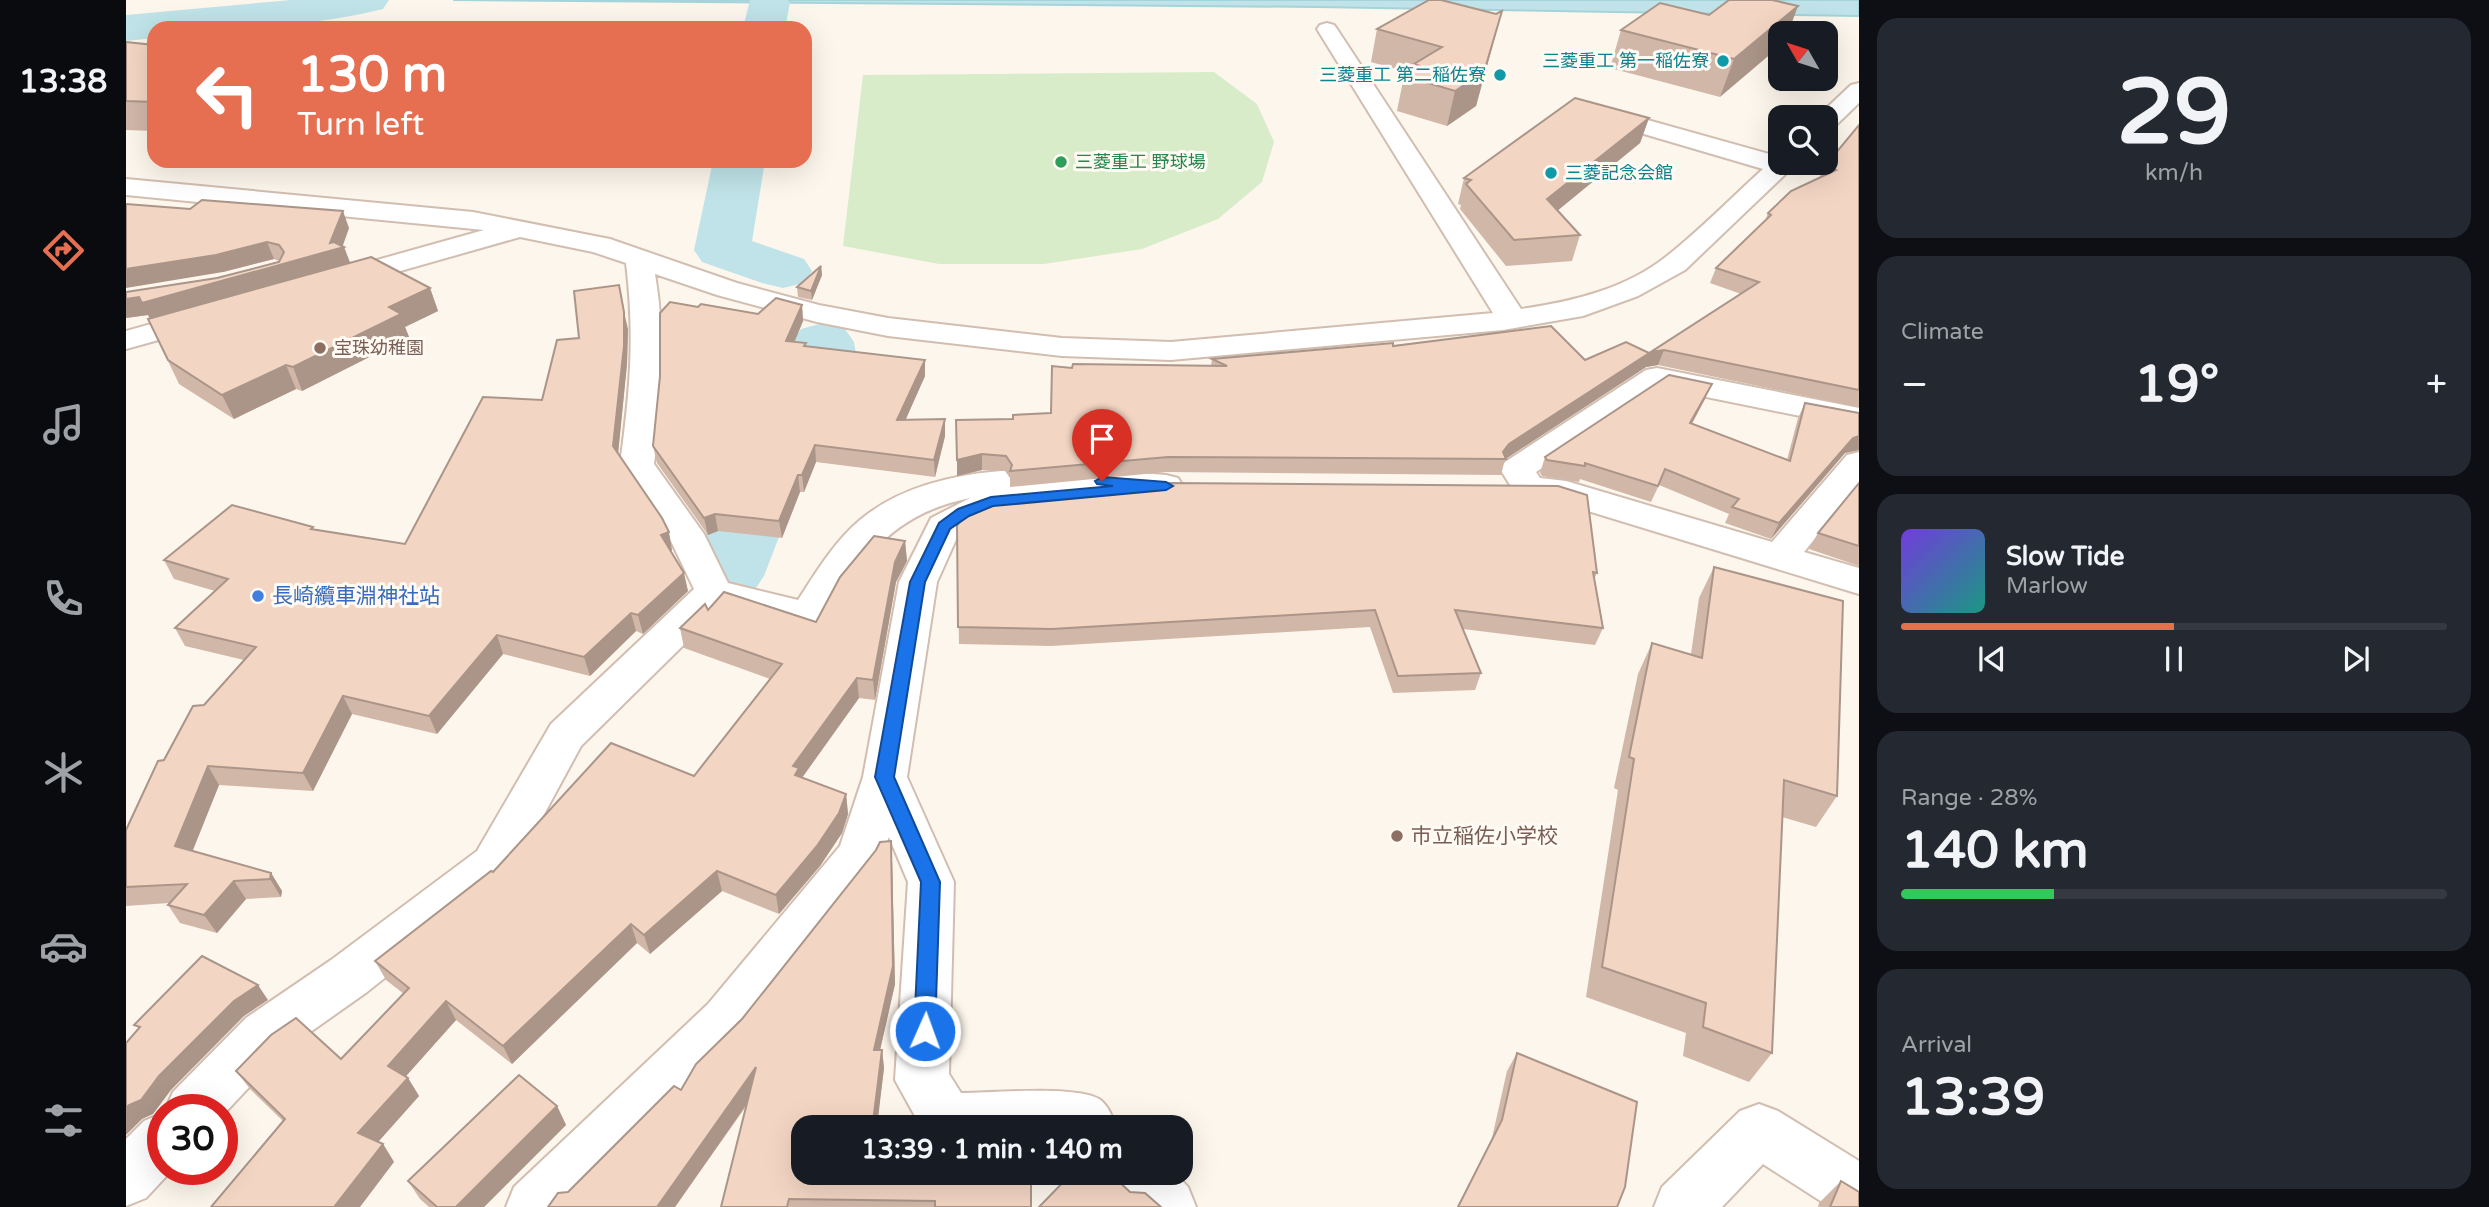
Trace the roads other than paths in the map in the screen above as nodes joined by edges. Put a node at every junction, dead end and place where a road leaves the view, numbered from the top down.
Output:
1 (1327, 29) dead end
2 (1859, 90) edge
3 (1838, 110) edge
4 (1618, 120) edge
5 (1768, 161) edge
6 (1771, 175) edge
7 (126, 187) edge
8 (474, 220) junction
9 (524, 228) junction
10 (639, 258) junction
11 (232, 310) edge
12 (1512, 320) junction
13 (126, 340) edge
14 (1859, 418) edge
15 (1859, 462) edge
16 (1487, 488) edge
17 (1529, 488) junction
18 (1781, 555) junction
19 (1859, 581) edge
20 (714, 592) junction
21 (884, 777) junction
22 (207, 1094) edge
23 (944, 1115) edge
24 (147, 1156) edge
25 (126, 1178) edge
26 (1146, 1185) edge
27 (1859, 1193) edge
28 (534, 1207) edge
29 (1167, 1207) edge
30 (1682, 1207) edge

1 - 12 street
2 - 3 street
4 - 5 street
6 - 12 street
7 - 8 street
8 - 9 street
8 - 9 street
9 - 10 street
10 - 12 street
10 - 20 street
11 - 13 street
14 - 17 street
15 - 18 street
16 - 17 street
17 - 18 street
18 - 19 street
20 - 21 street
20 - 22 street
21 - 23 street
21 - 28 street
24 - 25 street
26 - 29 street
27 - 30 street

